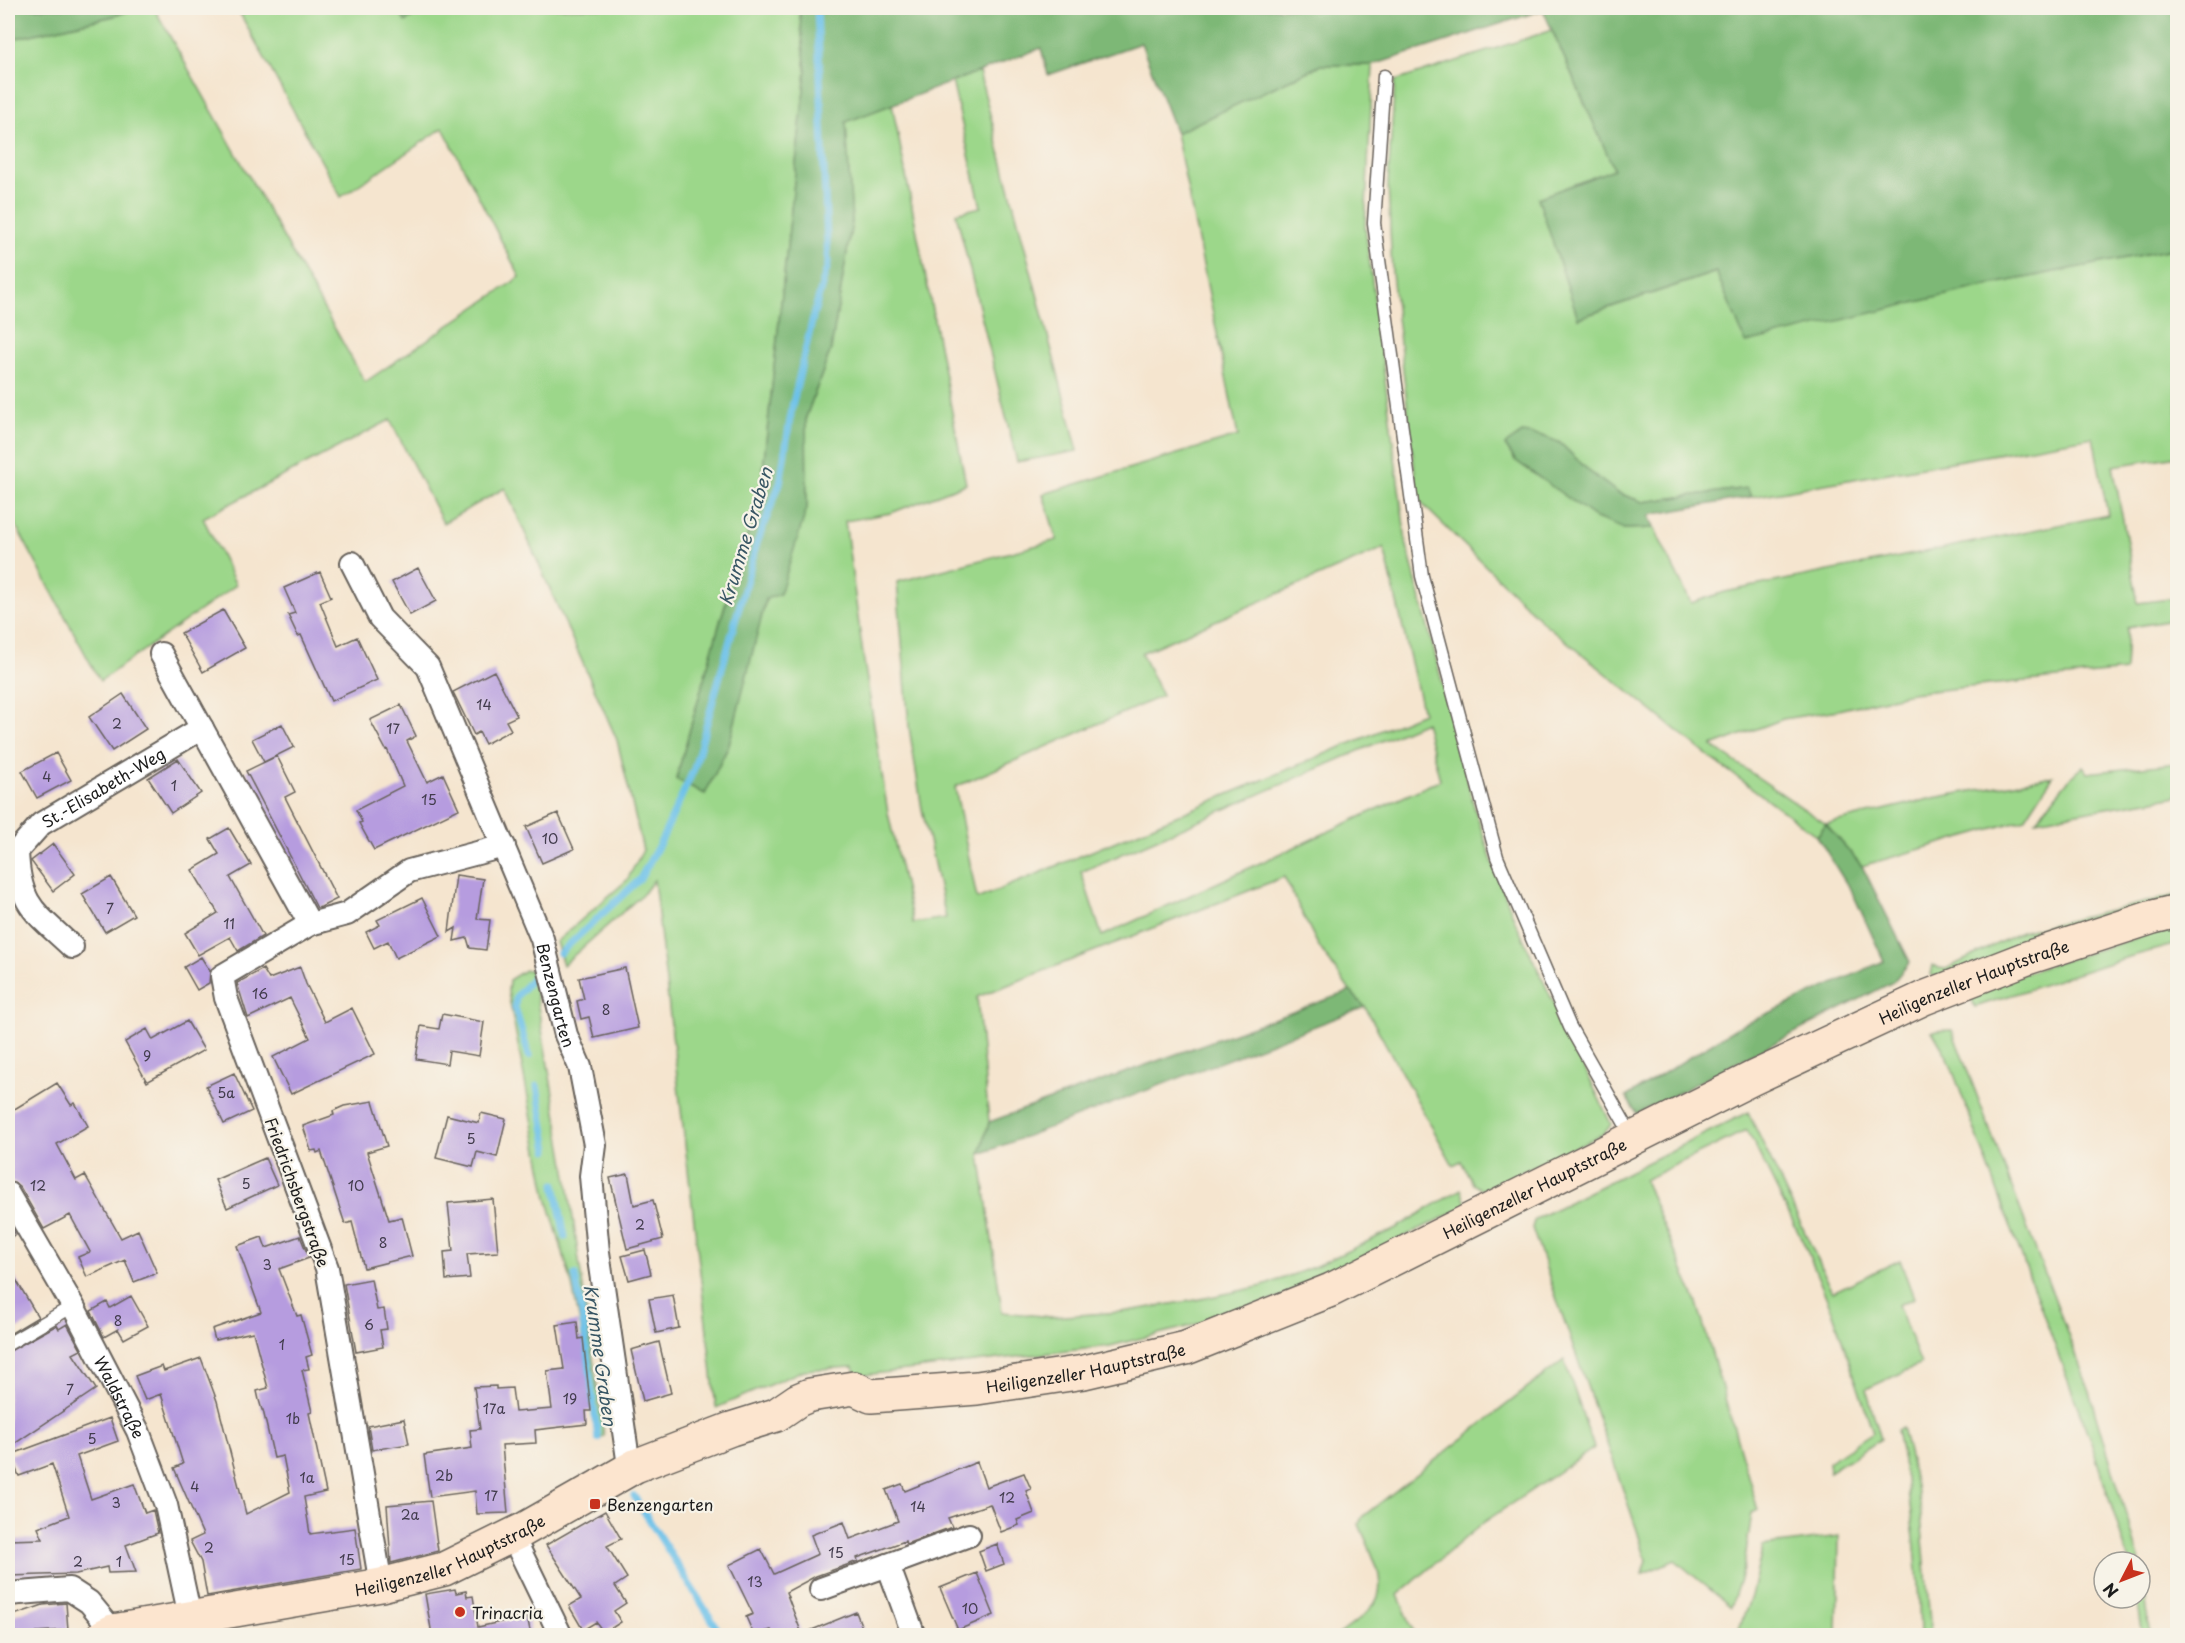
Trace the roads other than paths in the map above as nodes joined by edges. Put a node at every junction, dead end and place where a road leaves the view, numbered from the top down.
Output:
1 (1384, 76) dead end
2 (352, 563) dead end
3 (161, 654) dead end
4 (202, 728) junction
5 (504, 846) junction
6 (2178, 911) edge
7 (310, 924) junction
8 (72, 947) dead end
9 (1632, 1137) junction
10 (8, 1194) edge
11 (72, 1306) junction
12 (8, 1344) edge
13 (635, 1466) junction
14 (512, 1535) junction
15 (969, 1536) dead end
16 (888, 1565) junction
17 (381, 1585) junction
18 (821, 1589) dead end
19 (8, 1594) edge
20 (190, 1617) junction
21 (108, 1633) edge
22 (561, 1635) edge
23 (914, 1635) edge

1 - 9 lane
2 - 5 street, Benzengarten
3 - 4 street
4 - 7 street
4 - 8 street, St.-Elisabeth-Weg
5 - 7 street, Friedrichsbergstraße
5 - 13 street, Benzengarten
6 - 9 street, Heiligenzeller Hauptstraße
7 - 17 street, Friedrichsbergstraße
9 - 13 street, Heiligenzeller Hauptstraße
10 - 11 street, Waldstraße
11 - 12 lane
11 - 20 street, Waldstraße
13 - 14 street, Heiligenzeller Hauptstraße
14 - 17 street, Heiligenzeller Hauptstraße
14 - 22 street
15 - 16 street
16 - 18 street
16 - 23 street
17 - 20 street, Heiligenzeller Hauptstraße
19 - 21 street
20 - 21 street, Heiligenzeller Hauptstraße

